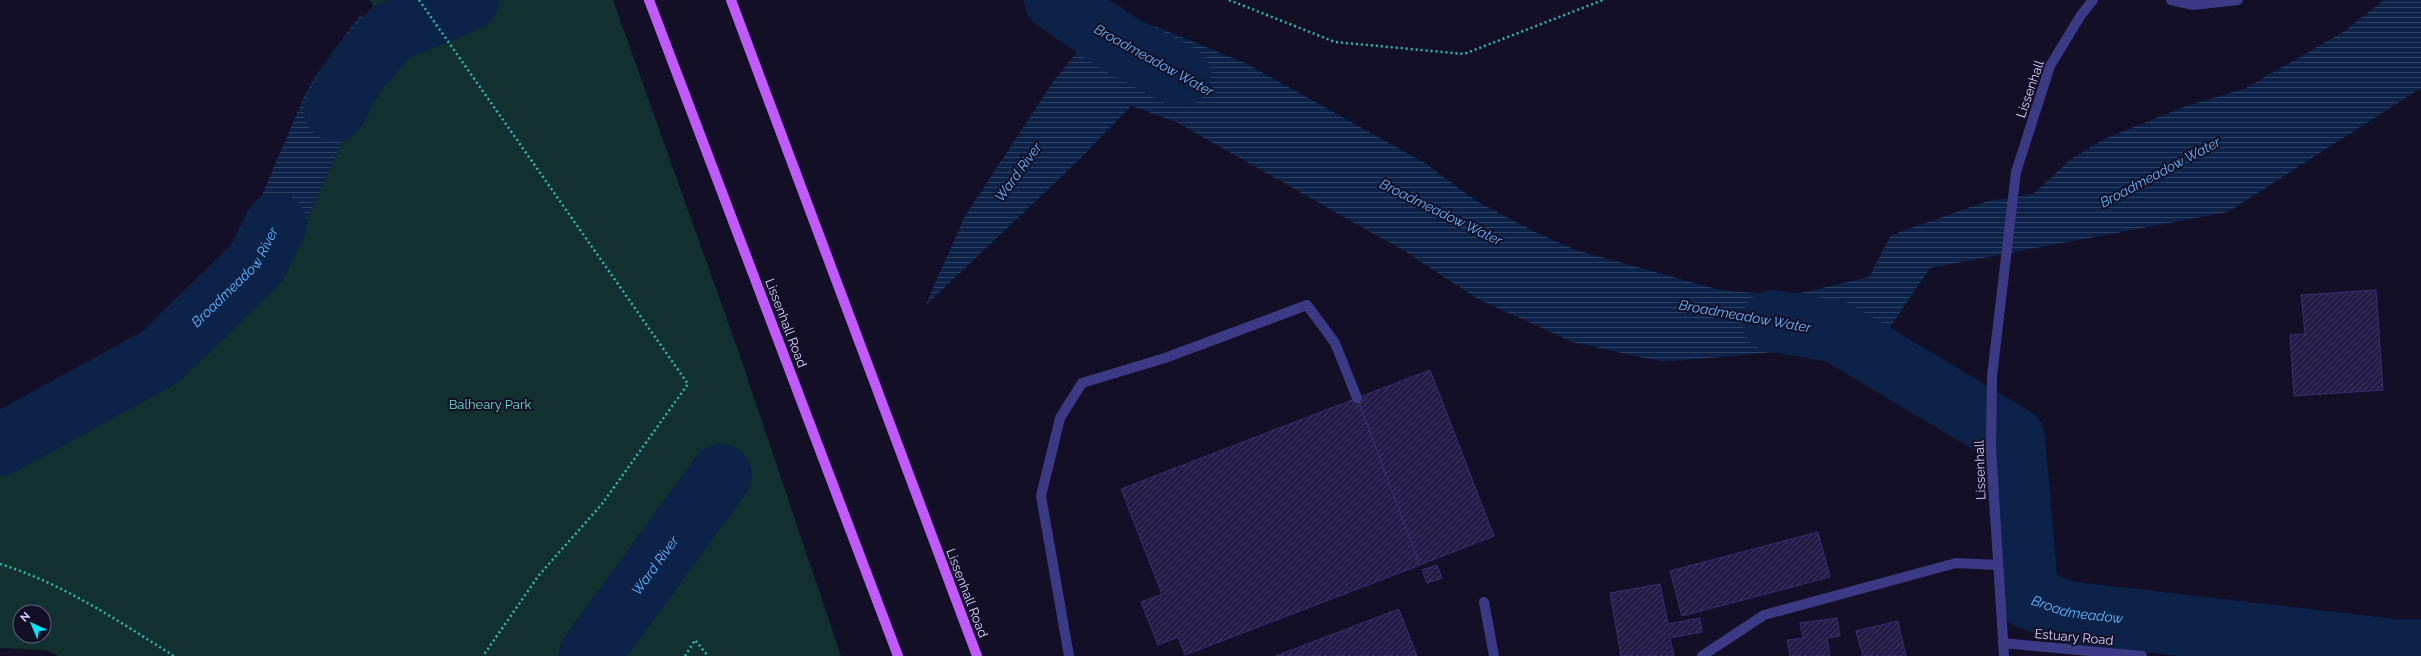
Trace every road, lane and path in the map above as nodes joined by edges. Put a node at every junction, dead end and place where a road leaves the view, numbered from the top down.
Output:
1 (420, 0) edge
2 (649, 0) edge
3 (731, 0) edge
4 (1229, 0) edge
5 (1603, 0) edge
6 (2094, 0) edge
7 (2171, 0) edge
8 (2238, 0) edge
9 (1357, 398) dead end
10 (0, 564) edge
11 (1998, 565) junction
12 (1484, 602) dead end
13 (2003, 643) junction
14 (174, 656) edge
15 (483, 656) edge
16 (685, 656) edge
17 (708, 656) edge
18 (898, 656) edge
19 (977, 656) edge
20 (1069, 656) edge
21 (1494, 656) edge
22 (1702, 656) edge
23 (2004, 656) edge
24 (2142, 656) edge

1 - 15 path
2 - 18 main road, Lissenhall Road
3 - 19 main road, Lissenhall Road
4 - 5 path
6 - 11 street, Lissenhall
7 - 8 street
9 - 20 street
10 - 14 path
11 - 13 street, Lissenhall
11 - 22 street
12 - 21 street
13 - 23 street, Lissenhall
13 - 24 street, Estuary Road
16 - 17 path

